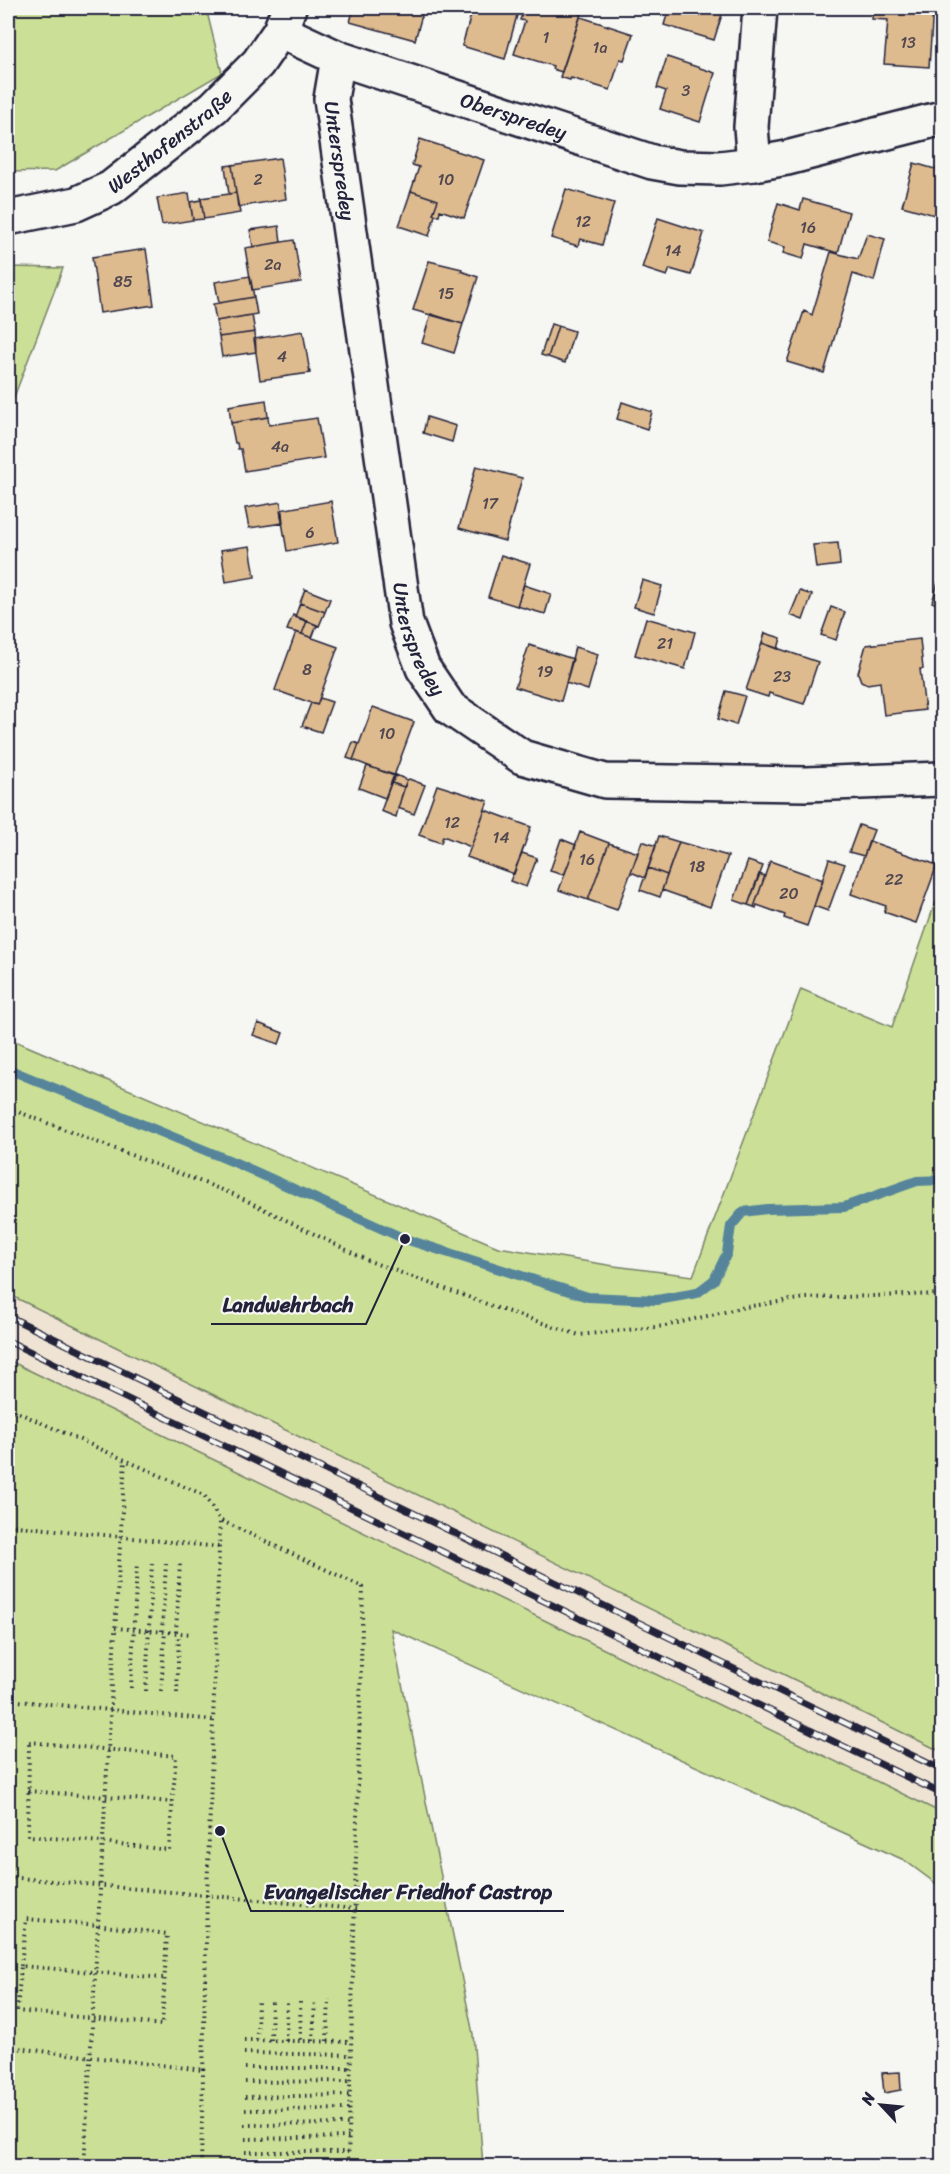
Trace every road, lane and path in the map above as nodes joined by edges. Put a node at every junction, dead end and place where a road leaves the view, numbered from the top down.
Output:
1 (760, 8) edge
2 (285, 19) edge
3 (338, 58) junction
4 (942, 118) edge
5 (754, 164) junction
6 (8, 218) edge
7 (942, 779) edge
8 (8, 1108) edge
9 (942, 1294) edge
10 (8, 1408) edge
11 (124, 1460) junction
12 (220, 1520) junction
13 (8, 1525) edge
14 (120, 1537) junction
15 (219, 1547) junction
16 (137, 1562) dead end
17 (152, 1563) dead end
18 (166, 1563) dead end
19 (180, 1563) dead end
20 (115, 1628) junction
21 (134, 1629) junction
22 (149, 1630) junction
23 (163, 1631) junction
24 (177, 1632) junction
25 (192, 1634) dead end
26 (131, 1688) dead end
27 (146, 1690) dead end
28 (161, 1691) dead end
29 (177, 1693) dead end
30 (8, 1700) edge
31 (110, 1711) junction
32 (214, 1720) junction
33 (107, 1748) junction
34 (28, 1791) junction
35 (105, 1796) junction
36 (172, 1802) junction
37 (102, 1842) junction
38 (8, 1877) edge
39 (99, 1885) junction
40 (207, 1895) junction
41 (356, 1909) junction
42 (97, 1925) junction
43 (21, 1966) junction
44 (95, 1973) junction
45 (164, 1978) junction
46 (315, 2000) dead end
47 (329, 2000) dead end
48 (258, 2001) dead end
49 (272, 2001) dead end
50 (300, 2002) dead end
51 (287, 2003) dead end
52 (93, 2019) junction
53 (244, 2040) dead end
54 (258, 2040) junction
55 (271, 2040) junction
56 (286, 2041) junction
57 (301, 2041) junction
58 (313, 2041) junction
59 (327, 2041) junction
60 (351, 2042) junction
61 (8, 2047) edge
62 (244, 2053) dead end
63 (351, 2055) junction
64 (91, 2058) junction
65 (245, 2068) dead end
66 (351, 2068) junction
67 (203, 2070) junction
68 (350, 2081) junction
69 (245, 2082) dead end
70 (350, 2095) junction
71 (245, 2097) dead end
72 (350, 2109) junction
73 (245, 2110) dead end
74 (244, 2124) dead end
75 (349, 2124) junction
76 (349, 2137) junction
77 (245, 2139) dead end
78 (245, 2152) dead end
79 (348, 2152) junction
80 (84, 2166) edge
81 (201, 2166) edge
82 (348, 2166) edge

1 - 5 street
2 - 3 street, Oberspredey
2 - 6 street, Westhofenstraße
3 - 5 street, Oberspredey
3 - 7 street, Unterspredey
4 - 5 street, Oberspredey
8 - 9 path
10 - 11 path
11 - 12 path
11 - 14 path
12 - 15 path
12 - 41 path
13 - 14 path
14 - 15 path
14 - 20 path
15 - 32 path
16 - 21 path
17 - 22 path
18 - 23 path
19 - 24 path
20 - 21 path
20 - 31 path
21 - 22 path
21 - 26 path
22 - 23 path
22 - 27 path
23 - 24 path
23 - 28 path
24 - 25 path
24 - 29 path
30 - 31 path
31 - 32 path
31 - 33 path
32 - 40 path
33 - 34 path
33 - 35 path
33 - 36 path
34 - 35 path
34 - 37 path
35 - 36 path
35 - 37 path
36 - 37 path
37 - 39 path
38 - 39 path
39 - 40 path
39 - 42 path
40 - 41 path
40 - 67 path
41 - 60 path
42 - 43 path
42 - 44 path
42 - 45 path
43 - 44 path
43 - 52 path
44 - 45 path
44 - 52 path
45 - 52 path
46 - 58 path
47 - 59 path
48 - 54 path
49 - 55 path
50 - 57 path
51 - 56 path
52 - 64 path
53 - 54 path
54 - 55 path
55 - 56 path
56 - 57 path
57 - 58 path
58 - 59 path
59 - 60 path
60 - 63 path
61 - 64 path
62 - 63 path
63 - 66 path
64 - 67 path
64 - 80 path
65 - 66 path
66 - 68 path
67 - 81 path
68 - 69 path
68 - 70 path
70 - 71 path
70 - 72 path
72 - 73 path
72 - 75 path
74 - 75 path
75 - 76 path
76 - 77 path
76 - 79 path
78 - 79 path
79 - 82 path

